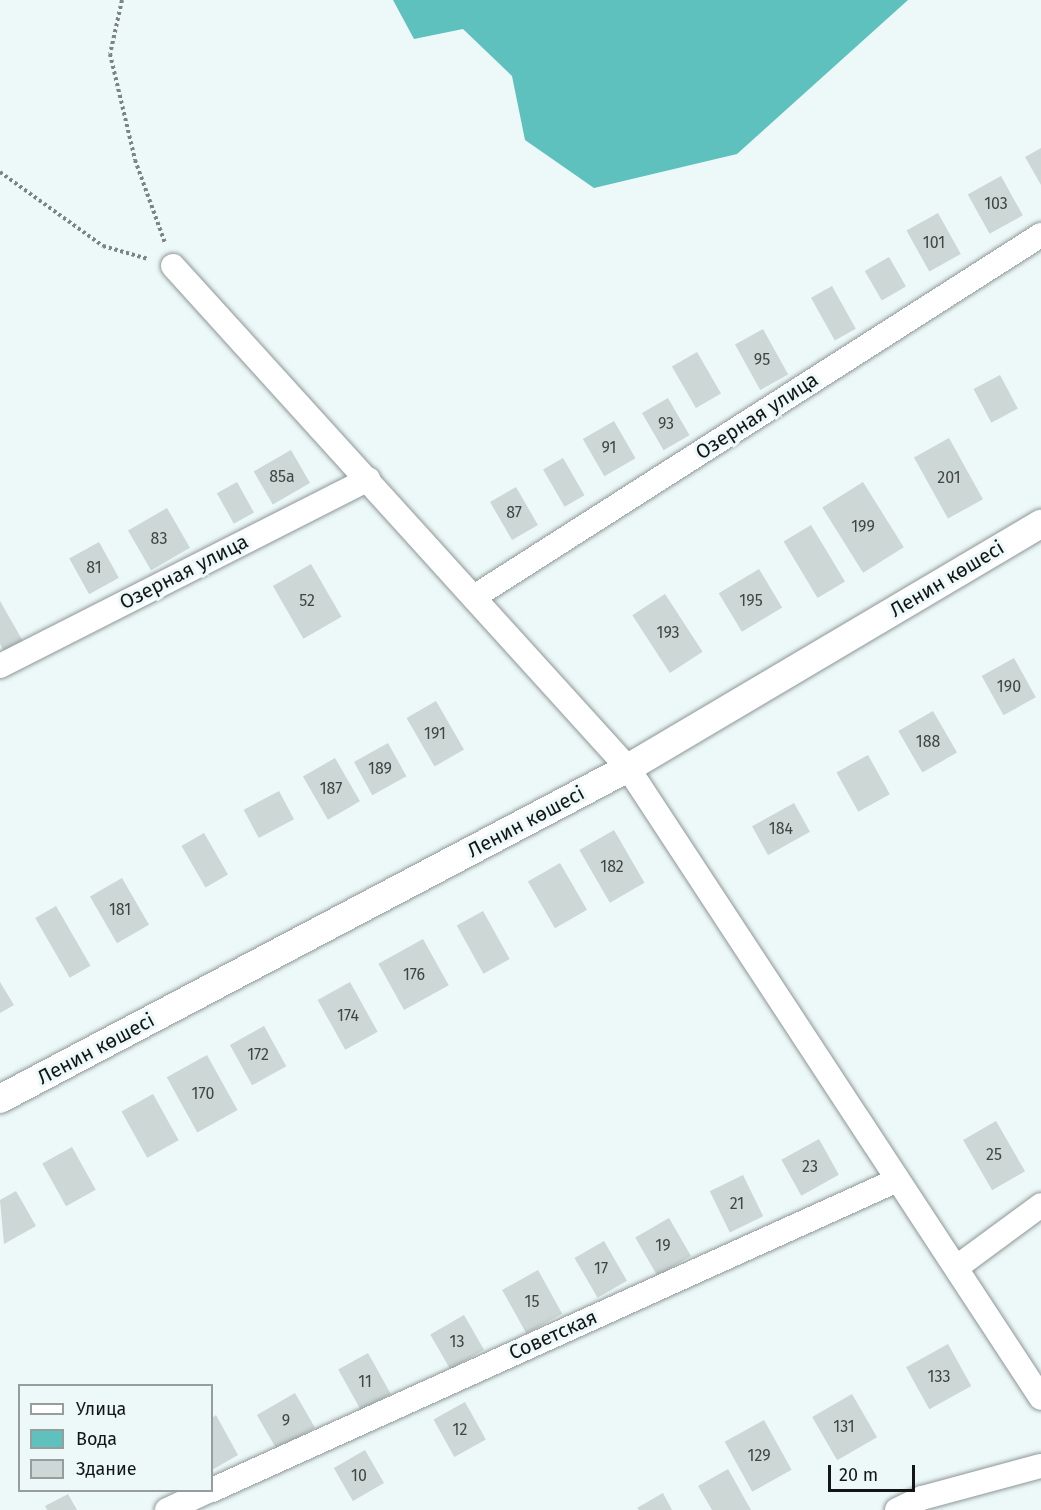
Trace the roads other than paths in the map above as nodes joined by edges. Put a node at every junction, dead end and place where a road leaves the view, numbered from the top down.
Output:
1 (1041, 235) edge
2 (173, 266) road end
3 (368, 479) junction
4 (1041, 524) edge
5 (474, 597) junction
6 (0, 666) edge
7 (628, 768) junction
8 (0, 1099) edge
9 (895, 1181) junction
10 (1041, 1205) edge
11 (957, 1267) junction
12 (1041, 1398) edge
13 (1041, 1466) edge
14 (213, 1489) edge
15 (207, 1492) edge
16 (167, 1510) edge
17 (897, 1510) edge

1 - 5 street, Озерная улица
2 - 3 street
3 - 5 street
3 - 6 street, Озерная улица
4 - 7 street, Ленин көшесі
5 - 7 street
7 - 8 street, Ленин көшесі
7 - 9 street
9 - 11 street
9 - 14 street, Советская
10 - 11 street
11 - 12 street
13 - 17 street
15 - 16 street, Советская

